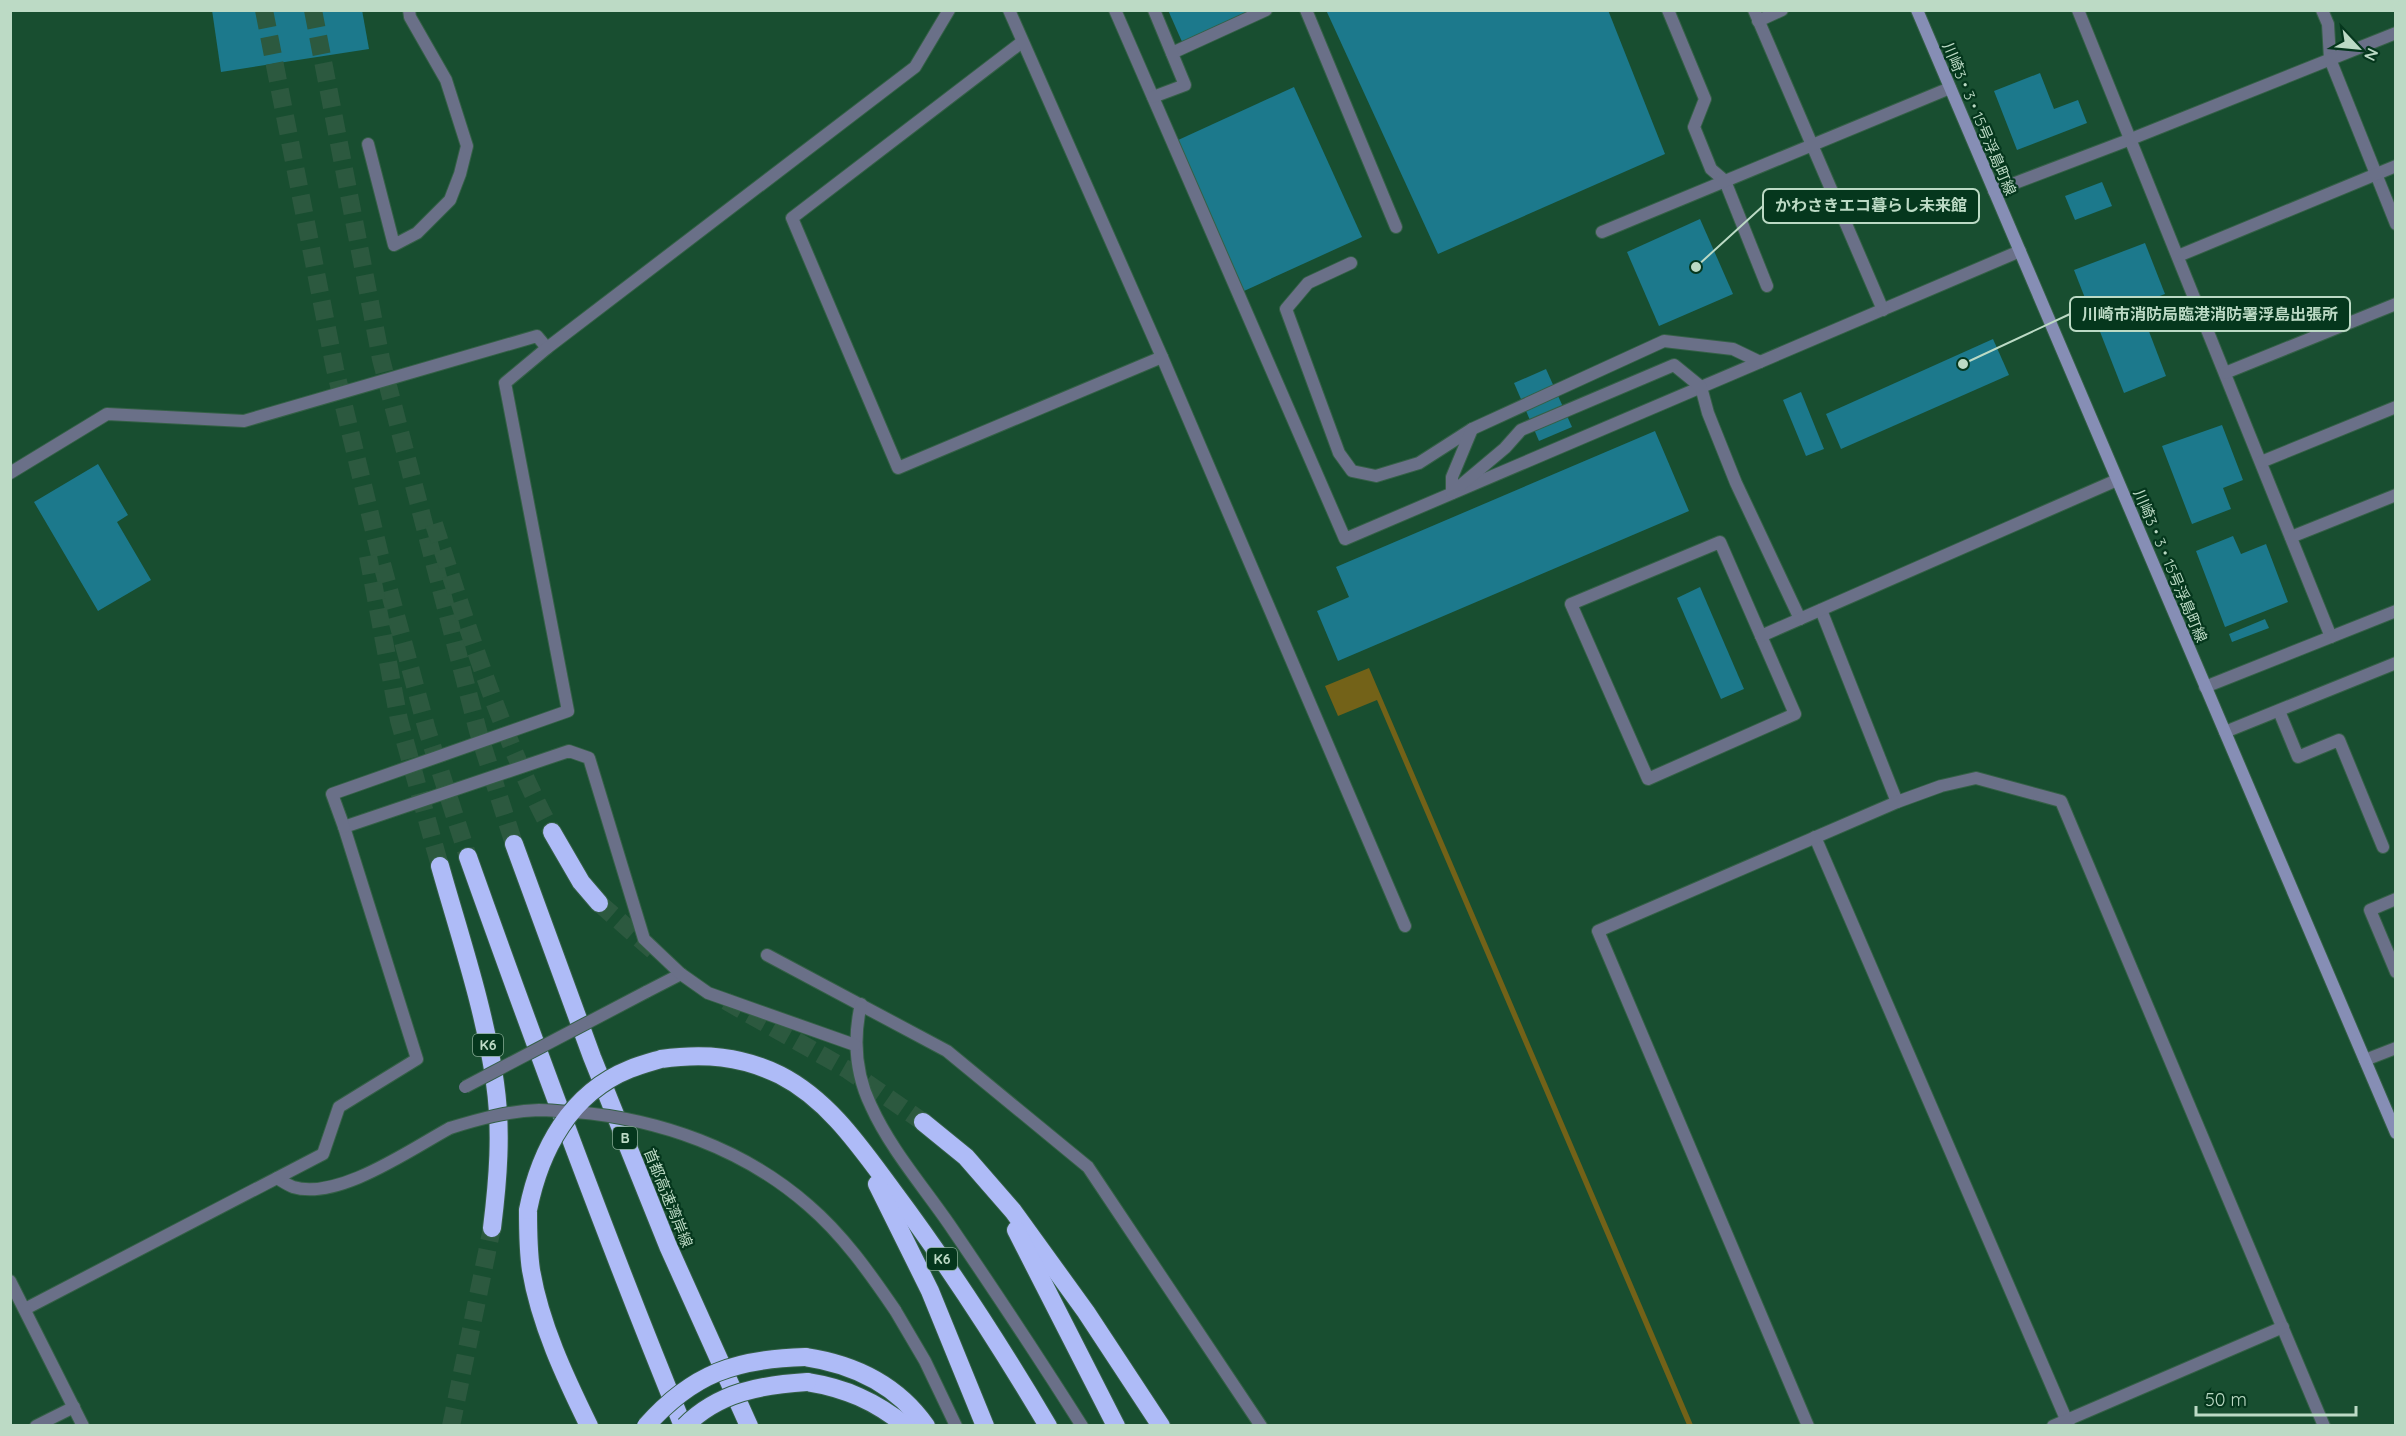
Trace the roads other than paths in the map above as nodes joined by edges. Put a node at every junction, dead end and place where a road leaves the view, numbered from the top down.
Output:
1 (409, 10) edge
2 (949, 10) edge
3 (1009, 10) edge
4 (1116, 10) edge
5 (1154, 10) edge
6 (1266, 10) edge
7 (1305, 10) edge
8 (1668, 10) edge
9 (1782, 10) edge
10 (1917, 10) edge
11 (2078, 10) edge
12 (2322, 10) edge
13 (1756, 16) edge
14 (2396, 33) edge
15 (1022, 42) junction
16 (1172, 53) junction
17 (2330, 59) junction
18 (1950, 88) junction
19 (1153, 97) junction
20 (2131, 139) junction
21 (368, 144) dead end
22 (1813, 145) junction
23 (2396, 166) edge
24 (2375, 174) junction
25 (1725, 181) junction
26 (1994, 190) junction
27 (2396, 224) edge
28 (1396, 227) dead end
29 (1602, 232) dead end
30 (2020, 251) junction
31 (2178, 256) junction
32 (1351, 263) dead end
33 (1767, 286) dead end
34 (2396, 304) edge
35 (1883, 310) junction
36 (547, 348) junction
37 (1162, 357) junction
38 (1760, 362) junction
39 (2225, 373) junction
40 (1701, 387) junction
41 (2396, 407) edge
42 (1472, 429) junction
43 (2261, 462) junction
44 (10, 473) edge
45 (2117, 480) junction
46 (1452, 493) junction
47 (2396, 495) edge
48 (2292, 537) junction
49 (1821, 610) junction
50 (2396, 611) edge
51 (1800, 619) junction
52 (1761, 636) junction
53 (2331, 637) junction
54 (2396, 663) edge
55 (2205, 687) junction
56 (2279, 711) junction
57 (2225, 732) junction
58 (1897, 802) junction
59 (344, 827) junction
60 (552, 832) tunnel mouth
61 (1815, 837) junction
62 (514, 844) tunnel mouth
63 (2383, 847) dead end
64 (468, 857) tunnel mouth
65 (440, 866) tunnel mouth
66 (2396, 899) edge
67 (599, 903) tunnel mouth
68 (1405, 926) dead end
69 (767, 955) dead end
70 (2396, 972) edge
71 (681, 974) junction
72 (861, 1004) junction
73 (855, 1045) junction
74 (2396, 1048) edge
75 (2365, 1060) junction
76 (465, 1087) dead end
77 (923, 1122) tunnel mouth
78 (841, 1123) junction
79 (2396, 1133) edge
80 (966, 1157) junction
81 (277, 1178) junction
82 (492, 1228) tunnel mouth
83 (10, 1281) edge
84 (25, 1309) junction
85 (2283, 1327) junction
86 (74, 1407) junction
87 (2067, 1423) edge
88 (36, 1425) edge
89 (83, 1425) edge
90 (589, 1425) edge
91 (646, 1425) edge
92 (684, 1425) edge
93 (749, 1425) edge
94 (906, 1425) edge
95 (926, 1425) edge
96 (956, 1425) edge
97 (985, 1425) edge
98 (1048, 1425) edge
99 (1082, 1425) edge
100 (1116, 1425) edge
101 (1161, 1425) edge
102 (1261, 1425) edge
103 (1808, 1425) edge
104 (2053, 1425) edge
105 (2324, 1425) edge

1 - 21 street
2 - 36 street
3 - 15 street
4 - 19 street
5 - 16 street
6 - 16 street
7 - 28 street
8 - 25 street
9 - 13 street
10 - 18 street, 川崎3・3・15号浮島町線
11 - 20 street
12 - 17 street
13 - 22 street
14 - 17 street
15 - 37 street
15 - 37 street
16 - 19 street
17 - 20 street
17 - 24 street
18 - 22 street
18 - 26 street, 川崎3・3・15号浮島町線
19 - 46 street
20 - 26 street
20 - 31 street
22 - 25 street
22 - 35 street
23 - 24 street
24 - 27 street
24 - 31 street
25 - 29 street
25 - 33 street
26 - 30 street, 川崎3・3・15号浮島町線
30 - 35 street
30 - 45 street, 川崎3・3・15号浮島町線
31 - 39 street
32 - 42 street
34 - 39 street
35 - 38 street
36 - 44 street
36 - 59 street
37 - 68 street
38 - 40 street
38 - 42 street
39 - 43 street
40 - 46 street
40 - 46 street
40 - 51 street
41 - 43 street
42 - 46 street
43 - 48 street
45 - 49 street
45 - 55 street, 川崎3・3・15号浮島町線
47 - 48 street
48 - 53 street
49 - 51 street
49 - 58 street
50 - 53 street
51 - 52 street
52 - 52 street
53 - 55 street
54 - 56 street
55 - 57 street, 川崎3・3・15号浮島町線
56 - 57 street
56 - 63 street
57 - 75 street, 川崎3・3・15号浮島町線
58 - 61 street
58 - 85 street
59 - 71 street
59 - 81 street
60 - 67 highway
61 - 87 street
61 - 103 street
62 - 93 highway, 首都高速湾岸線 / B
64 - 92 highway
65 - 82 highway, K6
66 - 70 street
69 - 72 street
71 - 73 street
71 - 76 street, bridge
72 - 73 street
72 - 102 street
73 - 99 street
74 - 75 street
75 - 79 street, 川崎3・3・15号浮島町線
77 - 80 highway
78 - 90 highway, K6, bridge
78 - 97 highway
78 - 98 highway, K6
80 - 100 highway
80 - 101 highway
81 - 84 street
81 - 96 street, bridge
83 - 84 street
84 - 86 street
85 - 87 street
85 - 105 street
86 - 88 street
86 - 89 street
87 - 104 street
91 - 95 highway, bridge
92 - 94 highway, bridge

